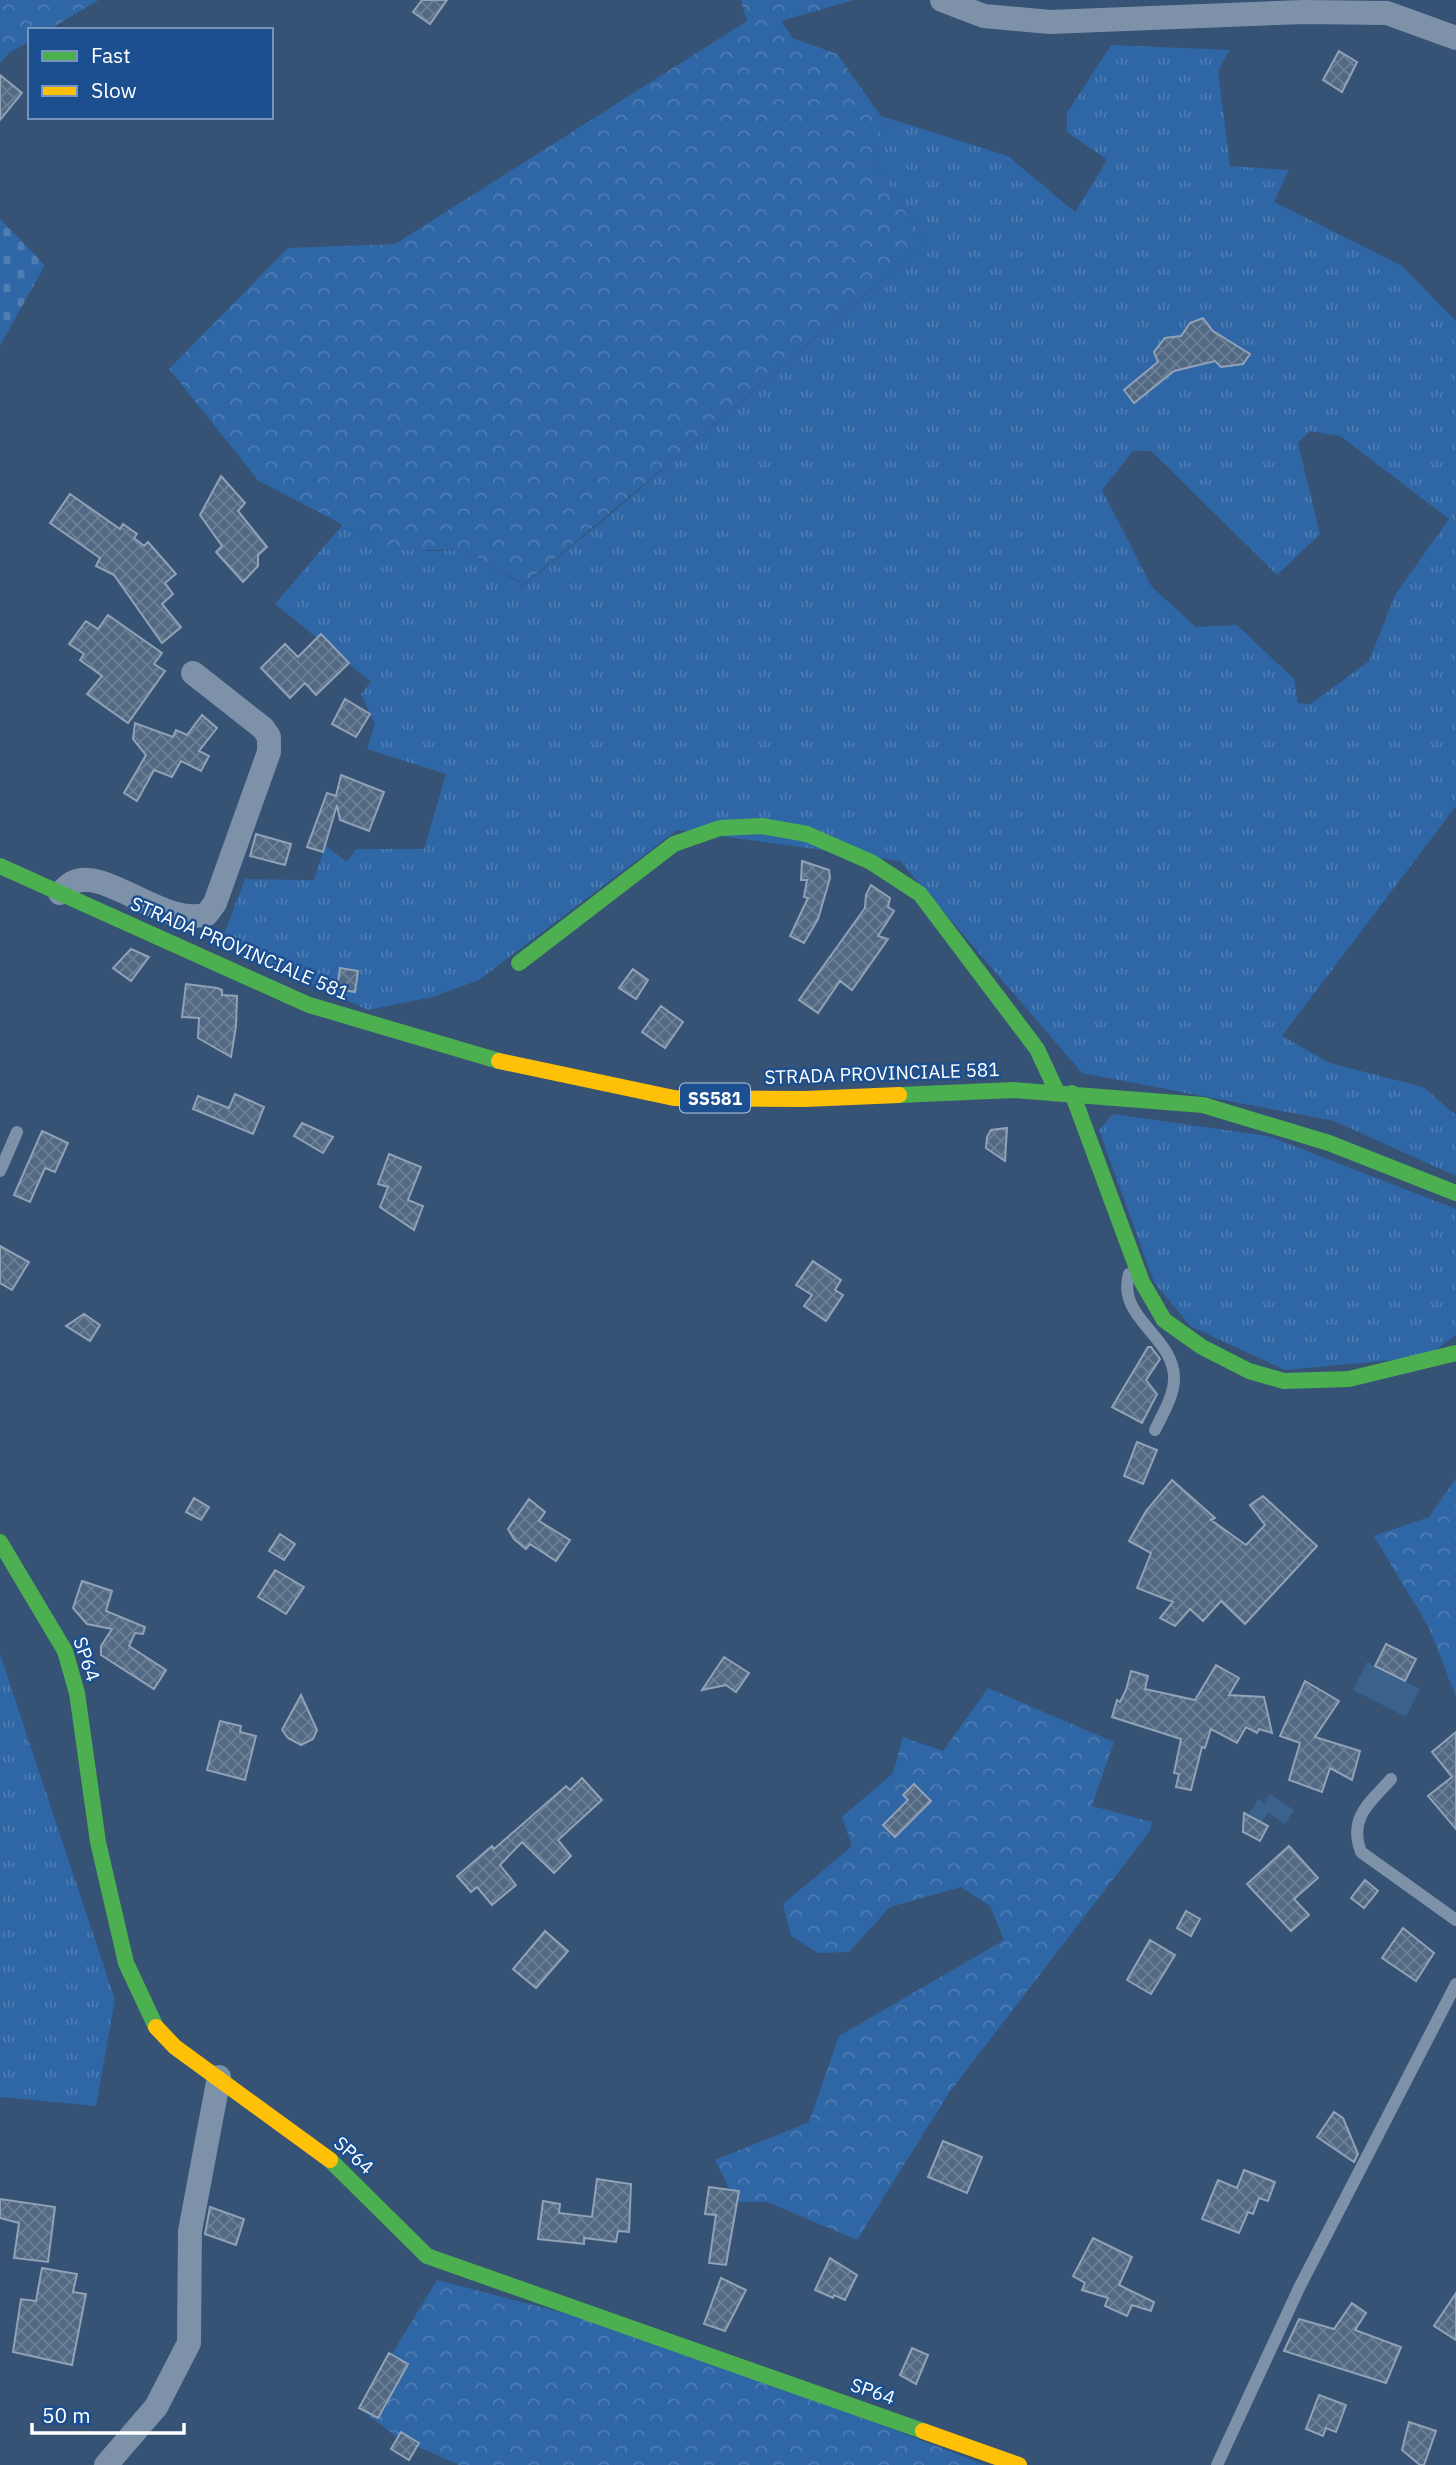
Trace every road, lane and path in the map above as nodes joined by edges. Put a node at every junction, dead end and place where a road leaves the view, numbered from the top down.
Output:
1 (942, 0) edge
2 (1456, 38) edge
3 (192, 673) dead end
4 (0, 866) edge
5 (60, 893) junction
6 (519, 963) dead end
7 (1065, 1092) junction
8 (17, 1132) dead end
9 (0, 1171) edge
10 (1456, 1193) edge
11 (1136, 1265) junction
12 (1456, 1353) edge
13 (1155, 1430) dead end
14 (0, 1542) edge
15 (1391, 1779) dead end
16 (1456, 1920) edge
17 (1456, 1984) edge
18 (219, 2077) junction
19 (106, 2465) edge
20 (1019, 2465) edge
21 (1217, 2465) edge

1 - 2 street
3 - 5 street
4 - 5 street, STRADA PROVINCIALE 581 / SS581
5 - 7 street, STRADA PROVINCIALE 581 / SS581
6 - 7 street
7 - 10 street, STRADA PROVINCIALE 581 / SS581
7 - 11 street
8 - 9 lane
11 - 12 street
11 - 13 lane
14 - 18 street, SP64 / SP64
15 - 16 lane
17 - 21 lane
18 - 19 street
18 - 20 street, SP64 / SP64

